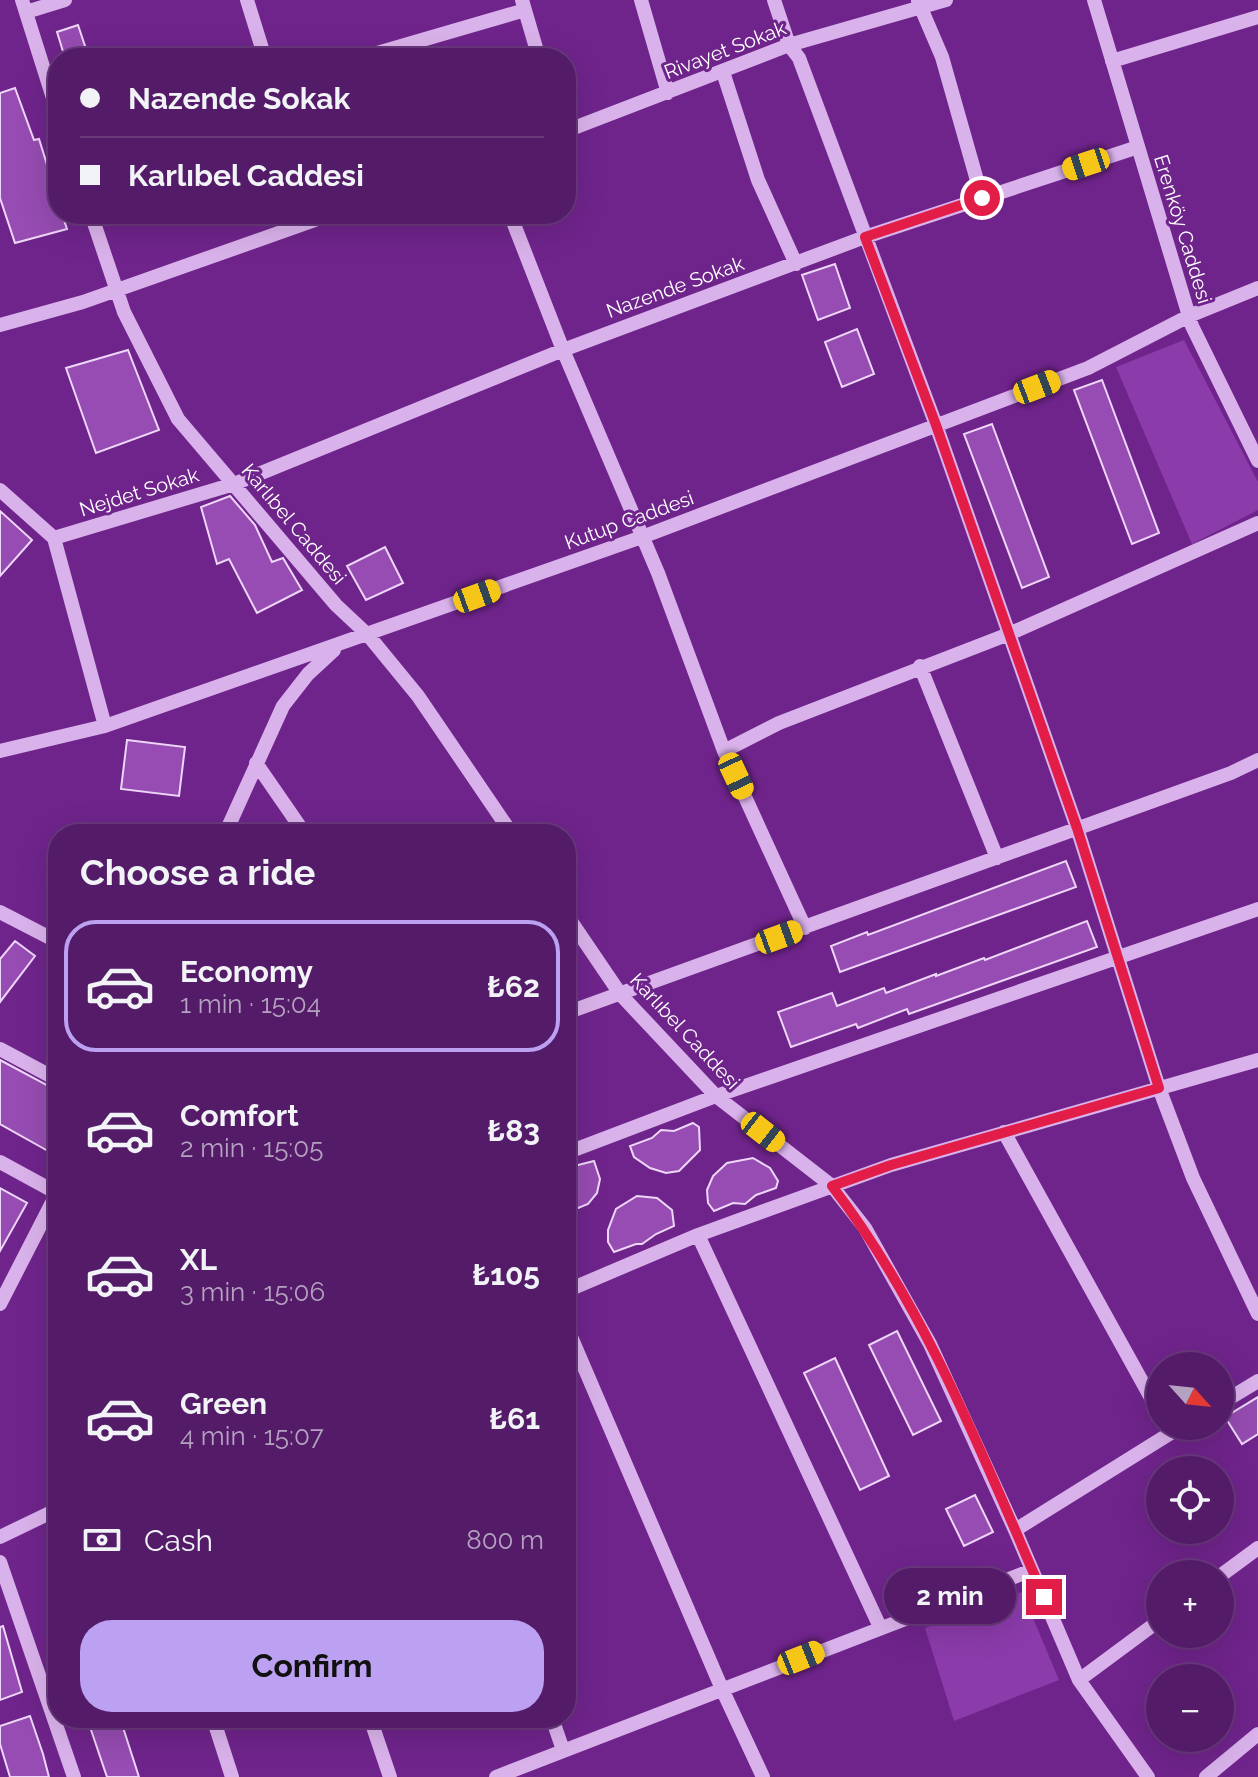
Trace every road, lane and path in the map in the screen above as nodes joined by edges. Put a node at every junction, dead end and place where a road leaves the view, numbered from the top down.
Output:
1 (65, 0) edge
2 (247, 0) edge
3 (641, 0) edge
4 (774, 0) edge
5 (946, 0) edge
6 (1094, 0) edge
7 (919, 4) edge
8 (523, 5) edge
9 (24, 6) edge
10 (1258, 17) edge
11 (789, 45) junction
12 (262, 48) edge
13 (391, 48) edge
14 (536, 48) edge
15 (1112, 61) junction
16 (723, 72) junction
17 (48, 82) edge
18 (668, 93) junction
19 (576, 127) edge
20 (1138, 147) junction
21 (982, 198) junction
22 (94, 224) edge
23 (295, 224) edge
24 (514, 224) edge
25 (865, 237) junction
26 (796, 264) junction
27 (1258, 288) edge
28 (117, 290) junction
29 (1189, 316) junction
30 (0, 325) edge
31 (563, 350) junction
32 (936, 425) junction
33 (1258, 461) edge
34 (234, 484) junction
35 (0, 490) edge
36 (1258, 523) edge
37 (642, 537) junction
38 (54, 538) junction
39 (1009, 634) junction
40 (368, 635) junction
41 (340, 644) junction
42 (920, 666) junction
43 (105, 726) junction
44 (0, 751) edge
45 (724, 751) junction
46 (1258, 760) edge
47 (256, 763) junction
48 (229, 824) edge
49 (298, 824) edge
50 (505, 824) edge
51 (1077, 828) junction
52 (997, 858) junction
53 (1258, 909) edge
54 (0, 912) edge
55 (805, 928) junction
56 (576, 929) edge
57 (48, 937) edge
58 (1117, 956) junction
59 (621, 995) junction
60 (576, 1010) edge
61 (0, 1049) edge
62 (1258, 1060) edge
63 (48, 1075) edge
64 (1159, 1088) junction
65 (716, 1096) junction
66 (1004, 1132) junction
67 (576, 1149) edge
68 (0, 1162) edge
69 (832, 1186) junction
70 (48, 1187) edge
71 (48, 1210) edge
72 (698, 1235) junction
73 (576, 1287) edge
74 (0, 1304) edge
75 (1258, 1314) edge
76 (576, 1348) edge
77 (1258, 1381) edge
78 (1146, 1389) edge
79 (1234, 1396) edge
80 (1154, 1440) edge
81 (48, 1514) edge
82 (1015, 1530) junction
83 (0, 1537) edge
84 (1258, 1548) edge
85 (0, 1562) edge
86 (1234, 1566) edge
87 (1032, 1570) junction
88 (880, 1627) junction
89 (1146, 1630) edge
90 (1079, 1680) junction
91 (722, 1689) junction
92 (48, 1701) edge
93 (57, 1728) edge
94 (216, 1728) edge
95 (373, 1728) edge
96 (555, 1728) edge
97 (1258, 1734) edge
98 (563, 1750) junction
99 (74, 1777) edge
100 (232, 1777) edge
101 (390, 1777) edge
102 (496, 1777) edge
103 (763, 1777) edge
104 (1148, 1777) edge
105 (1206, 1777) edge

1 - 9 street
2 - 12 street
3 - 18 street
4 - 11 street
5 - 7 street, Rivayet Sokak
6 - 15 street, Erenköy Caddesi
7 - 11 street, Rivayet Sokak
7 - 21 street
8 - 13 street
8 - 14 street
9 - 17 street
10 - 15 street
11 - 16 street, Rivayet Sokak
11 - 25 street
15 - 20 street, Erenköy Caddesi
16 - 18 street, Rivayet Sokak
16 - 26 street
18 - 19 street, Rivayet Sokak
20 - 21 street, Nazende Sokak
20 - 29 street, Erenköy Caddesi
21 - 25 street, Nazende Sokak
22 - 28 street, Karlıbel Caddesi
23 - 28 street
24 - 31 street
25 - 26 street, Nazende Sokak
25 - 32 street
26 - 31 street, Nazende Sokak
27 - 29 street, Kutup Caddesi
28 - 30 street
28 - 34 street, Karlıbel Caddesi
29 - 32 street, Kutup Caddesi
29 - 33 street, Erenköy Caddesi
31 - 34 street, Nazende Sokak
31 - 37 street
32 - 37 street, Kutup Caddesi
32 - 39 street
34 - 38 street, Nejdet Sokak
34 - 40 street, Karlıbel Caddesi
35 - 38 street
36 - 39 street
37 - 40 street, Kutup Caddesi
37 - 45 street
38 - 43 street
39 - 42 street
39 - 51 street
40 - 41 street, Kutup Caddesi
40 - 50 street, Karlıbel Caddesi
41 - 43 street, Kutup Caddesi
41 - 47 street
42 - 45 street
42 - 52 street
43 - 44 street, Kutup Caddesi
45 - 55 street
46 - 51 street
47 - 48 street
47 - 49 street
51 - 52 street
51 - 58 street
52 - 55 street
53 - 58 street
54 - 57 street
55 - 59 street
56 - 59 street, Karlıbel Caddesi
58 - 64 street
58 - 65 street
59 - 60 street
59 - 65 street, Karlıbel Caddesi
61 - 63 street
62 - 64 street
64 - 66 street
64 - 75 street
65 - 67 street
65 - 69 street, Karlıbel Caddesi
66 - 69 street
66 - 78 street
68 - 70 street
69 - 72 street
69 - 82 street, Karlıbel Caddesi
71 - 74 street
72 - 73 street
72 - 88 street
76 - 91 street
77 - 79 street
80 - 82 street
81 - 83 street
82 - 87 street, Karlıbel Caddesi
84 - 86 street
85 - 92 street
87 - 88 street
87 - 90 street, Karlıbel Caddesi
88 - 91 street
89 - 90 street
90 - 104 street, Karlıbel Caddesi
91 - 98 street
91 - 103 street
93 - 99 street
94 - 100 street
95 - 101 street
96 - 98 street
97 - 105 street
98 - 102 street

